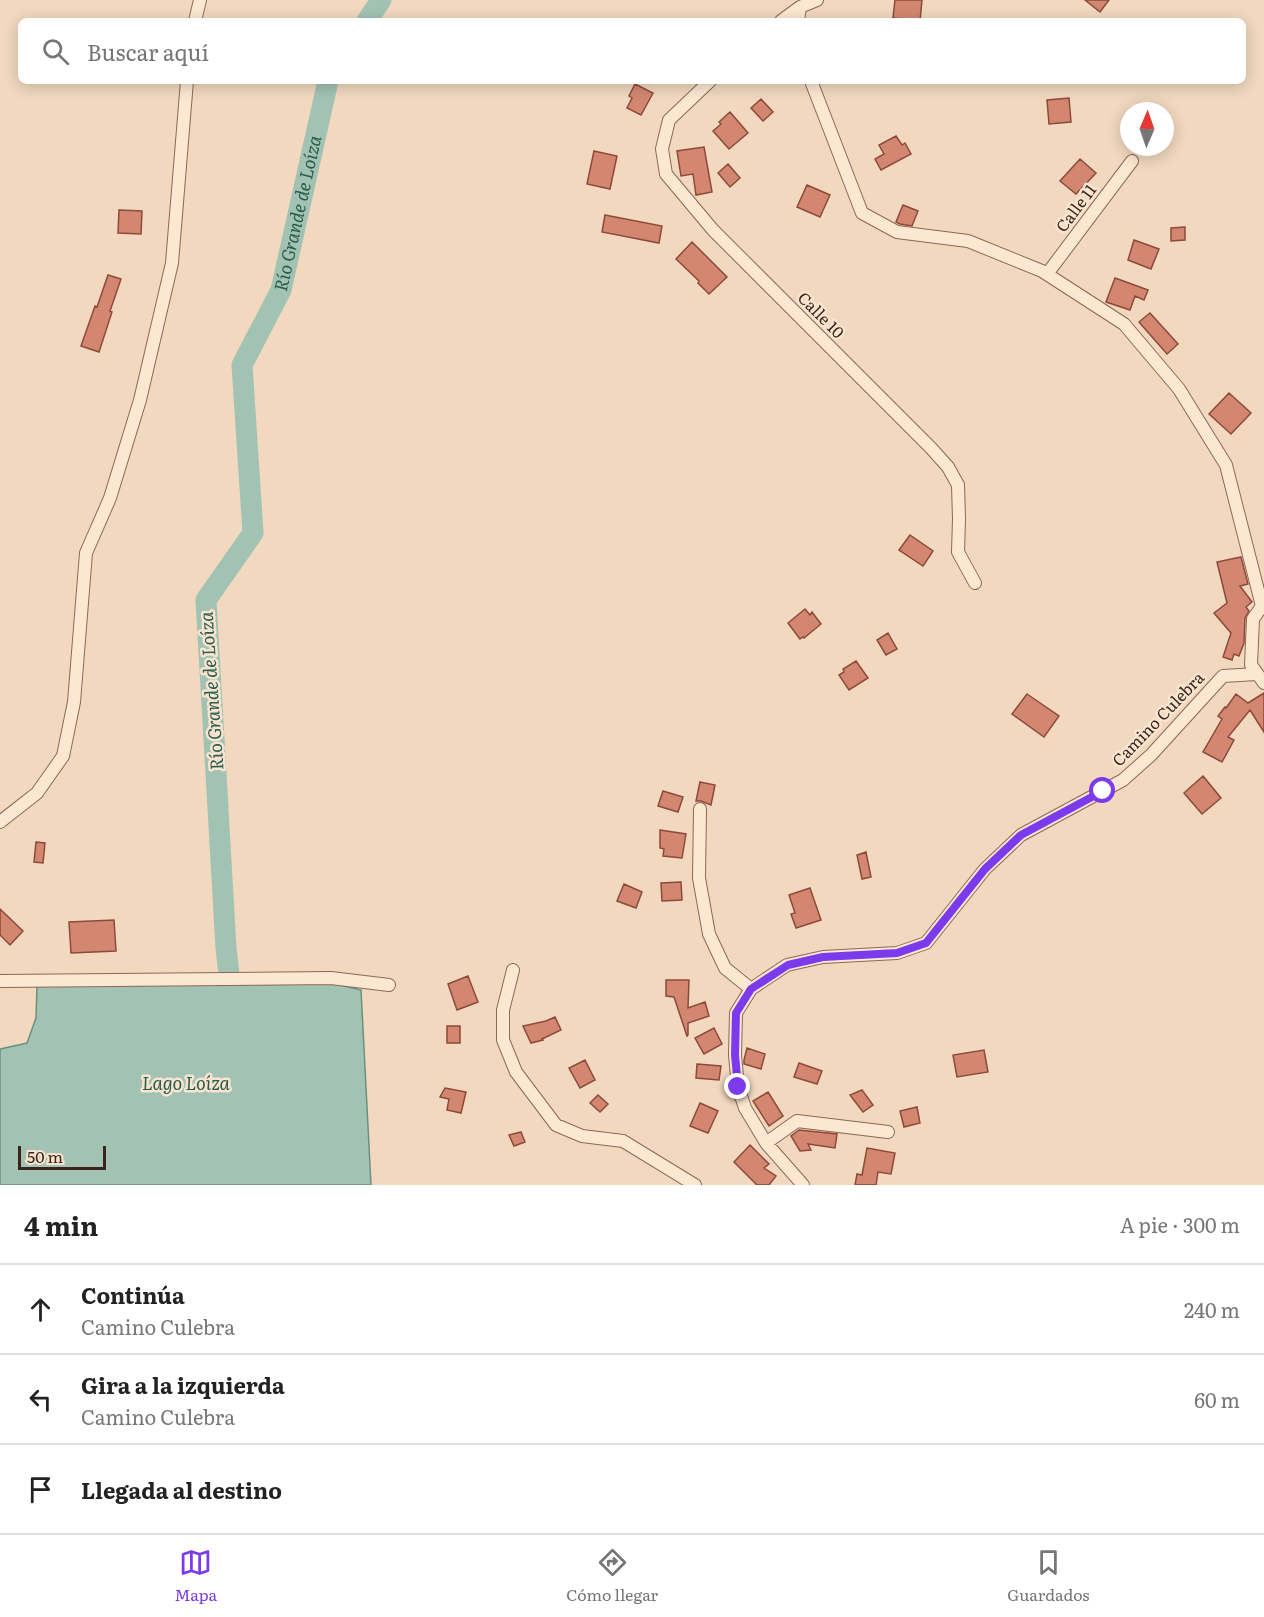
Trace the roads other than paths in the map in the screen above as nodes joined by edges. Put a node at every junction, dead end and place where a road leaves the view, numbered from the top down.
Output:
1 (200, 0) edge
2 (817, 0) edge
3 (800, 7) junction
4 (196, 18) edge
5 (785, 18) edge
6 (798, 18) edge
7 (187, 84) edge
8 (707, 84) edge
9 (812, 84) edge
10 (1132, 161) dead end
11 (1047, 274) junction
12 (975, 583) dead end
13 (1260, 678) edge
14 (700, 809) dead end
15 (0, 822) edge
16 (513, 970) dead end
17 (0, 981) edge
18 (389, 985) dead end
19 (751, 989) junction
20 (888, 1132) dead end
21 (766, 1143) junction
22 (695, 1185) edge
23 (803, 1185) edge

1 - 4 street
2 - 3 street
3 - 5 street
3 - 6 street
7 - 15 street
8 - 12 street, Calle 10
9 - 11 street
10 - 11 street, Calle 11
11 - 13 street
13 - 19 street, Camino Culebra
14 - 19 street
16 - 22 street
17 - 18 street
19 - 21 street, Camino Culebra
20 - 21 street
21 - 23 street, Camino Culebra

